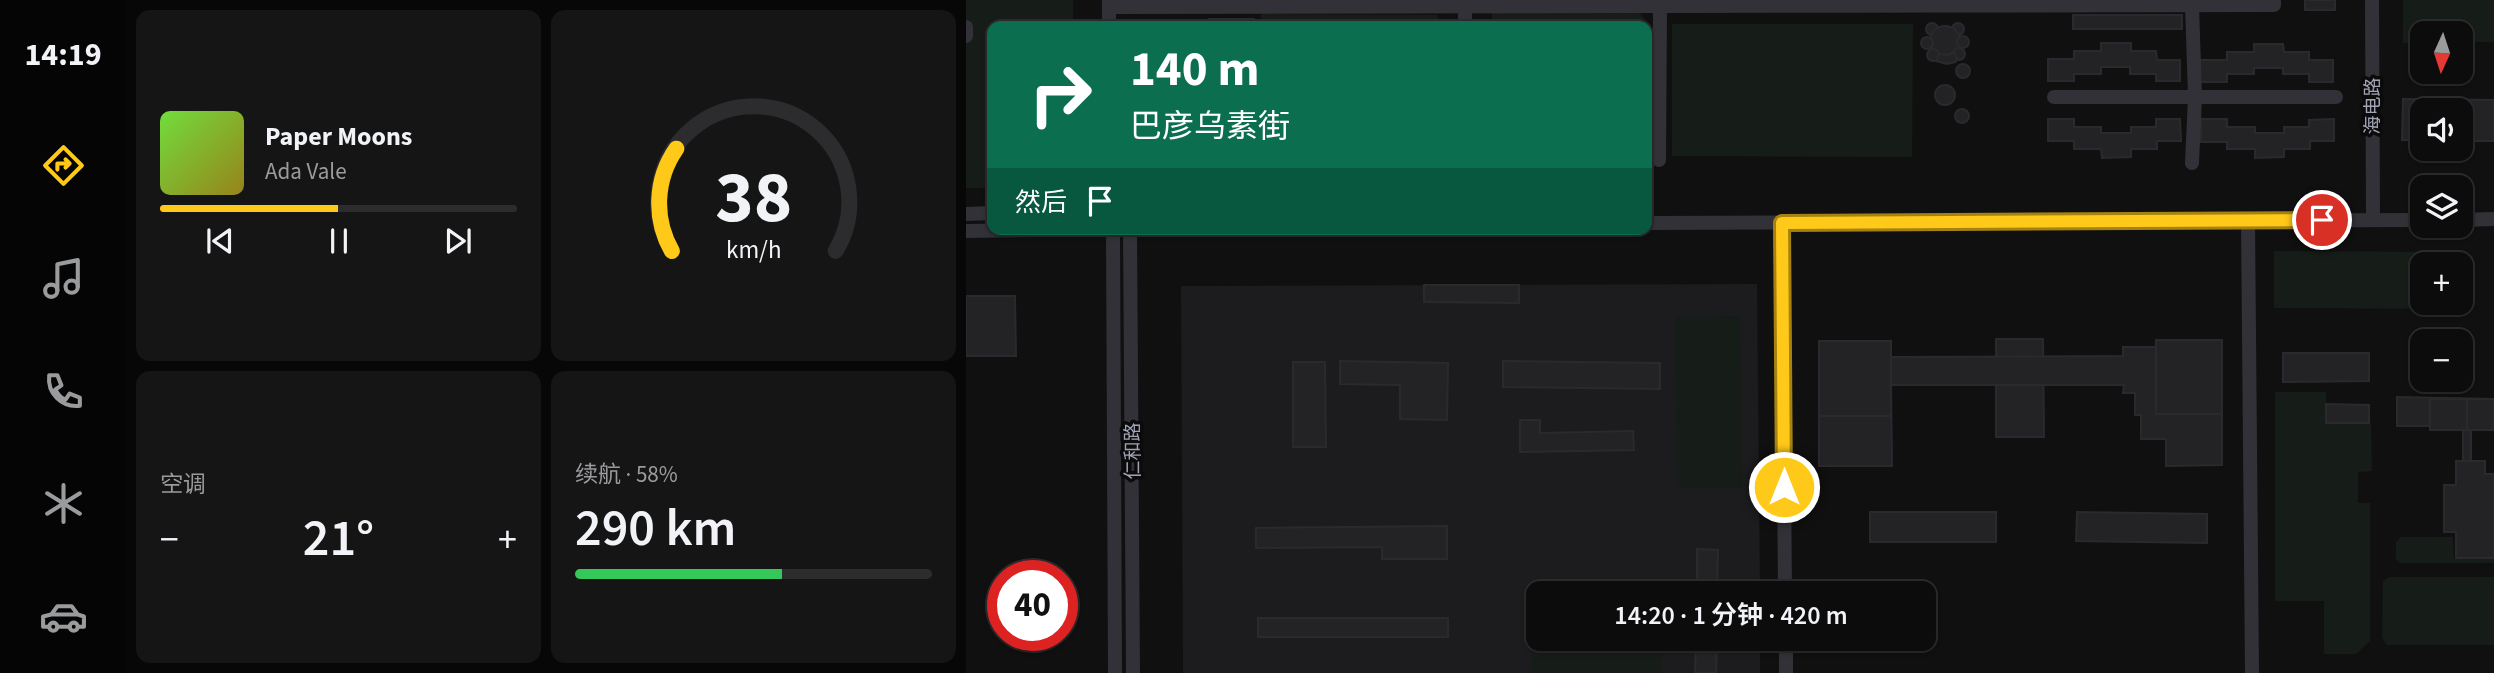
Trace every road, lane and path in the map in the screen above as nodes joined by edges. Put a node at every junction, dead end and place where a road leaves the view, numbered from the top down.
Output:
1 (2274, 0) edge
2 (2372, 0) edge
3 (1109, 3) edge
4 (1465, 3) edge
5 (1717, 3) edge
6 (2192, 5) junction
7 (1660, 6) junction
8 (1109, 21) edge
9 (1465, 21) edge
10 (966, 27) edge
11 (966, 36) edge
12 (2054, 97) dead end
13 (2195, 97) junction
14 (2336, 97) dead end
15 (1653, 102) edge
16 (1659, 160) dead end
17 (2192, 163) dead end
18 (2372, 212) junction
19 (2410, 212) edge
20 (2473, 212) edge
21 (2494, 212) edge
22 (966, 214) edge
23 (987, 214) edge
24 (1652, 215) edge
25 (2494, 219) edge
26 (2248, 220) junction
27 (2410, 220) edge
28 (2473, 220) edge
29 (1652, 223) edge
30 (1782, 223) junction
31 (966, 231) edge
32 (987, 231) edge
33 (1114, 235) edge
34 (1130, 235) edge
35 (1785, 581) edge
36 (1786, 651) edge
37 (1115, 673) edge
38 (1133, 673) edge
39 (1786, 673) edge
40 (2252, 673) edge

1 - 6 street
2 - 18 street, 海电路
3 - 4 street
3 - 8 street
4 - 7 street
4 - 9 street
5 - 6 street
5 - 7 street
6 - 13 street
7 - 15 street
10 - 11 street
12 - 13 street
13 - 14 street
13 - 17 street
15 - 16 street
18 - 19 street
18 - 24 street
20 - 21 street
22 - 23 street
25 - 28 street
26 - 27 street
26 - 30 street
26 - 40 street
29 - 30 street
30 - 35 street
31 - 32 street
33 - 37 street, 仁和路
34 - 38 street, 仁和路
36 - 39 street

